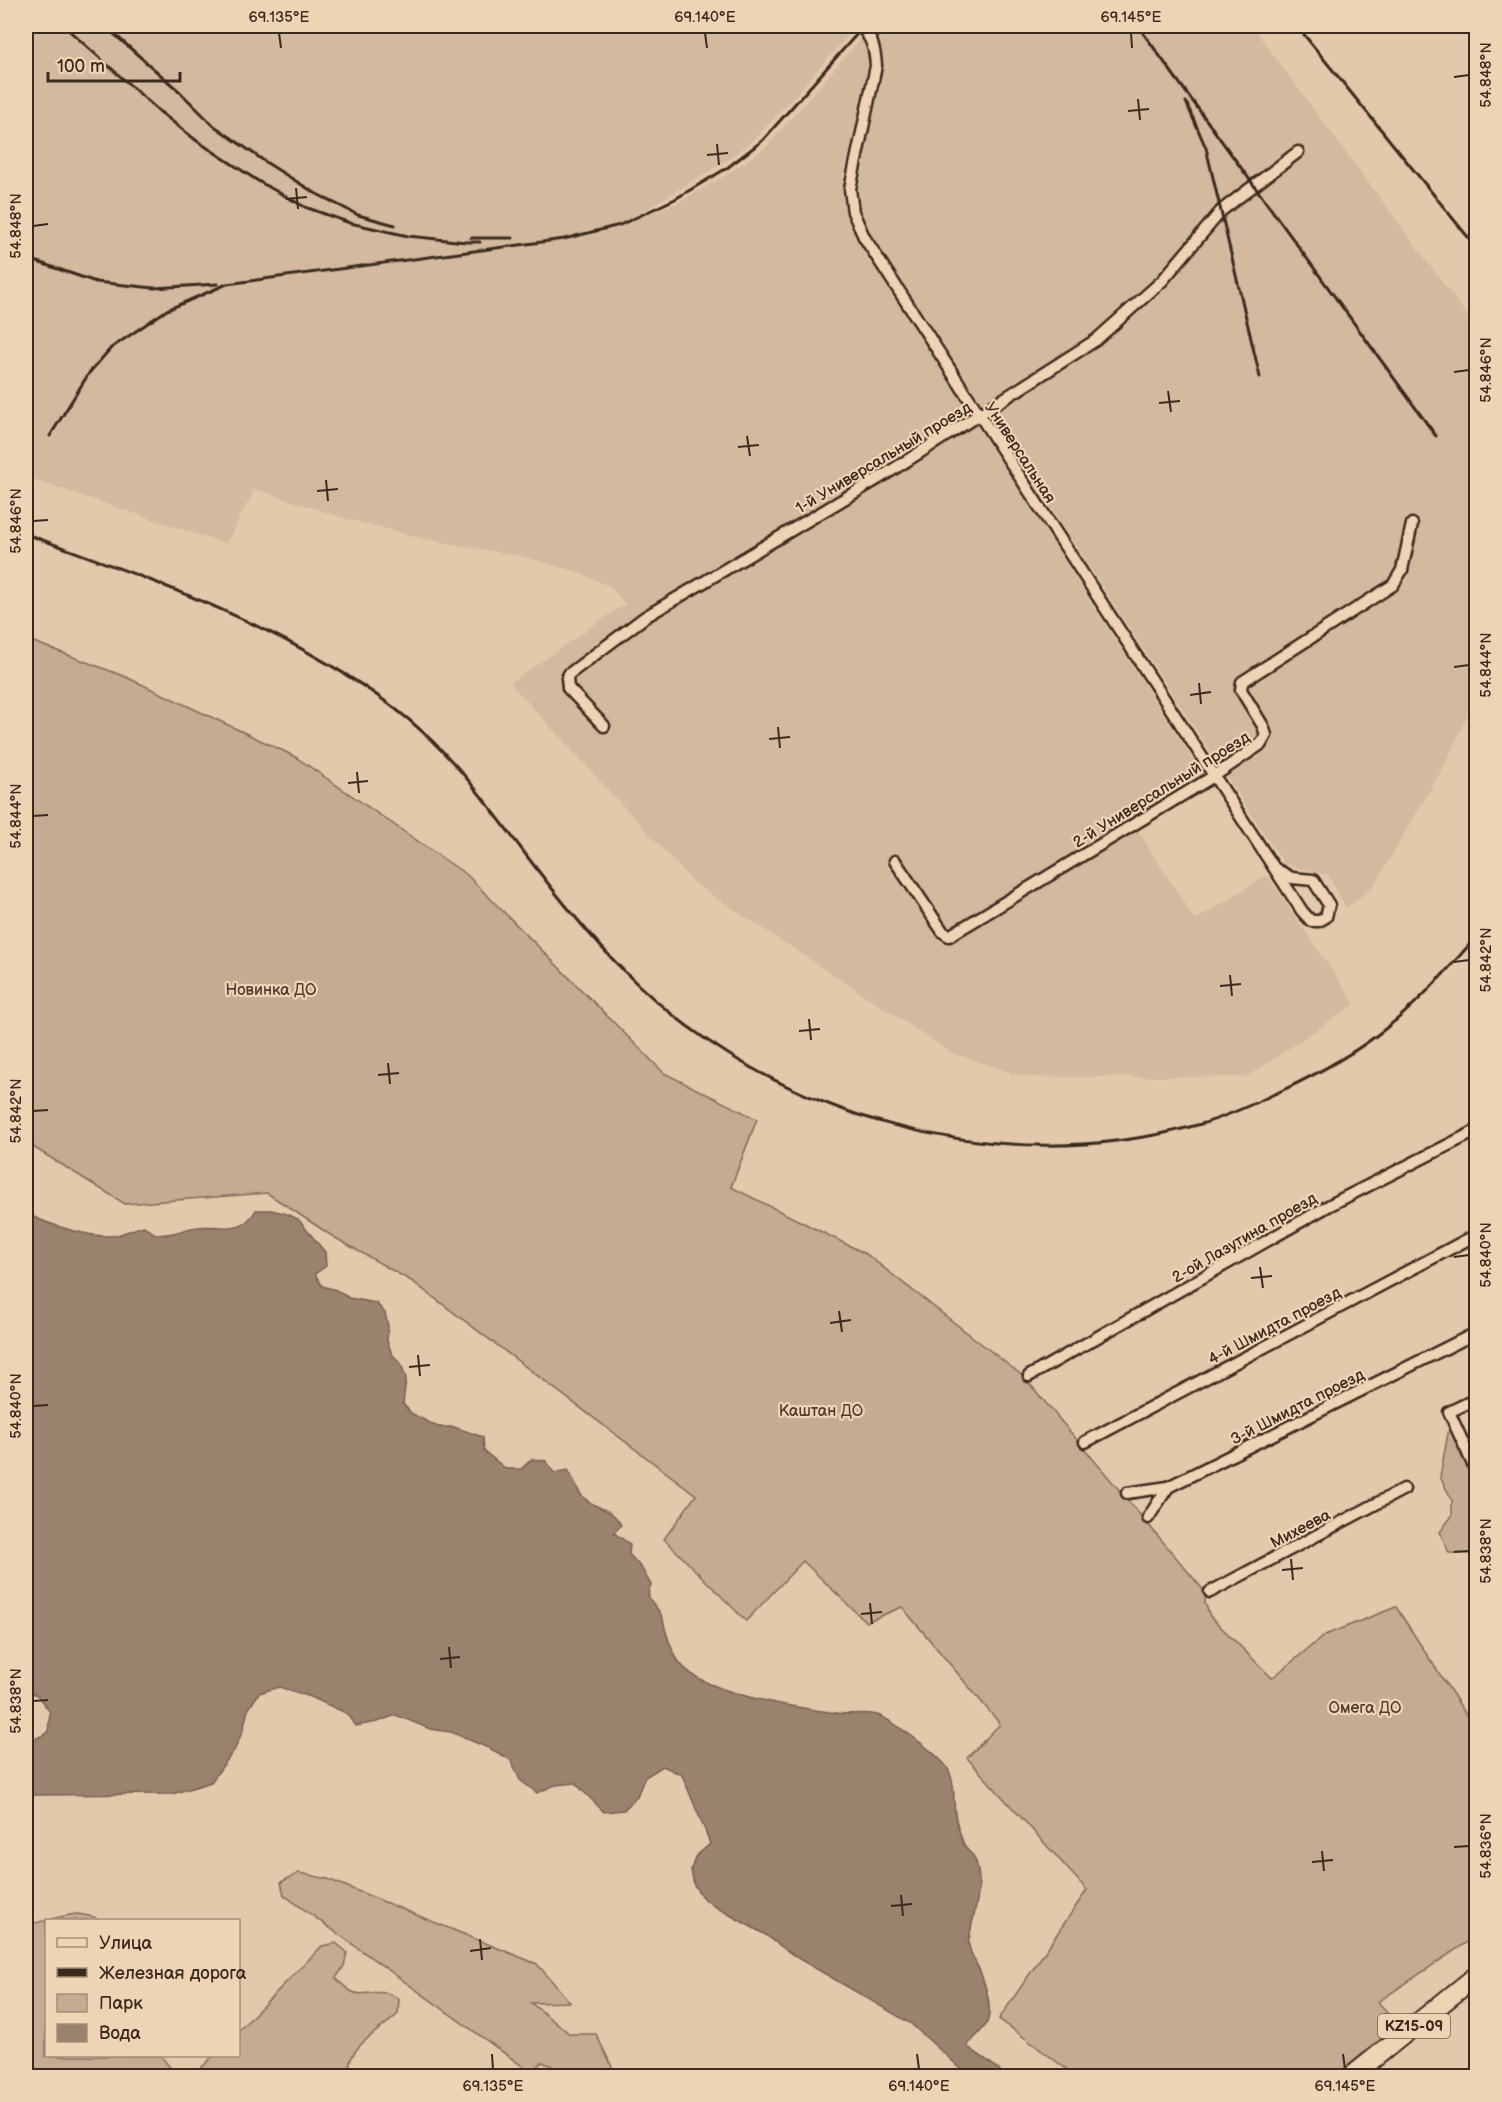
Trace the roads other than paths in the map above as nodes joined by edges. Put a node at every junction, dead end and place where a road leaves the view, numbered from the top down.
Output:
1 (860, 26) edge
2 (1298, 152) dead end
3 (980, 416) junction
4 (1412, 524) dead end
5 (604, 726) dead end
6 (1214, 776) junction
7 (895, 861) dead end
8 (1274, 868) junction
9 (1476, 1131) edge
10 (1476, 1235) edge
11 (1476, 1333) edge
12 (1029, 1376) dead end
13 (1476, 1399) edge
14 (1085, 1442) dead end
15 (1476, 1471) edge
16 (1168, 1487) junction
17 (1404, 1489) dead end
18 (1127, 1493) dead end
19 (1148, 1518) dead end
20 (1210, 1593) dead end
21 (1476, 1976) edge
22 (1352, 2076) edge

1 - 3 street, Универсальная
2 - 3 street, 1-й Универсальный проезд
3 - 5 street, 1-й Универсальный проезд
3 - 6 street, Универсальная
4 - 6 street, 2-й Универсальный проезд
6 - 7 street, 2-й Универсальный проезд
6 - 8 street, Универсальная
8 - 8 street, Универсальная
9 - 12 street, 2-ой Лазутина проезд
10 - 14 street, 4-й Шмидта проезд
11 - 16 street, 3-й Шмидта проезд
13 - 15 street
16 - 18 street, 3-й Шмидта проезд
16 - 19 street
17 - 20 street, Михеева
21 - 22 highway, KZ15-09

